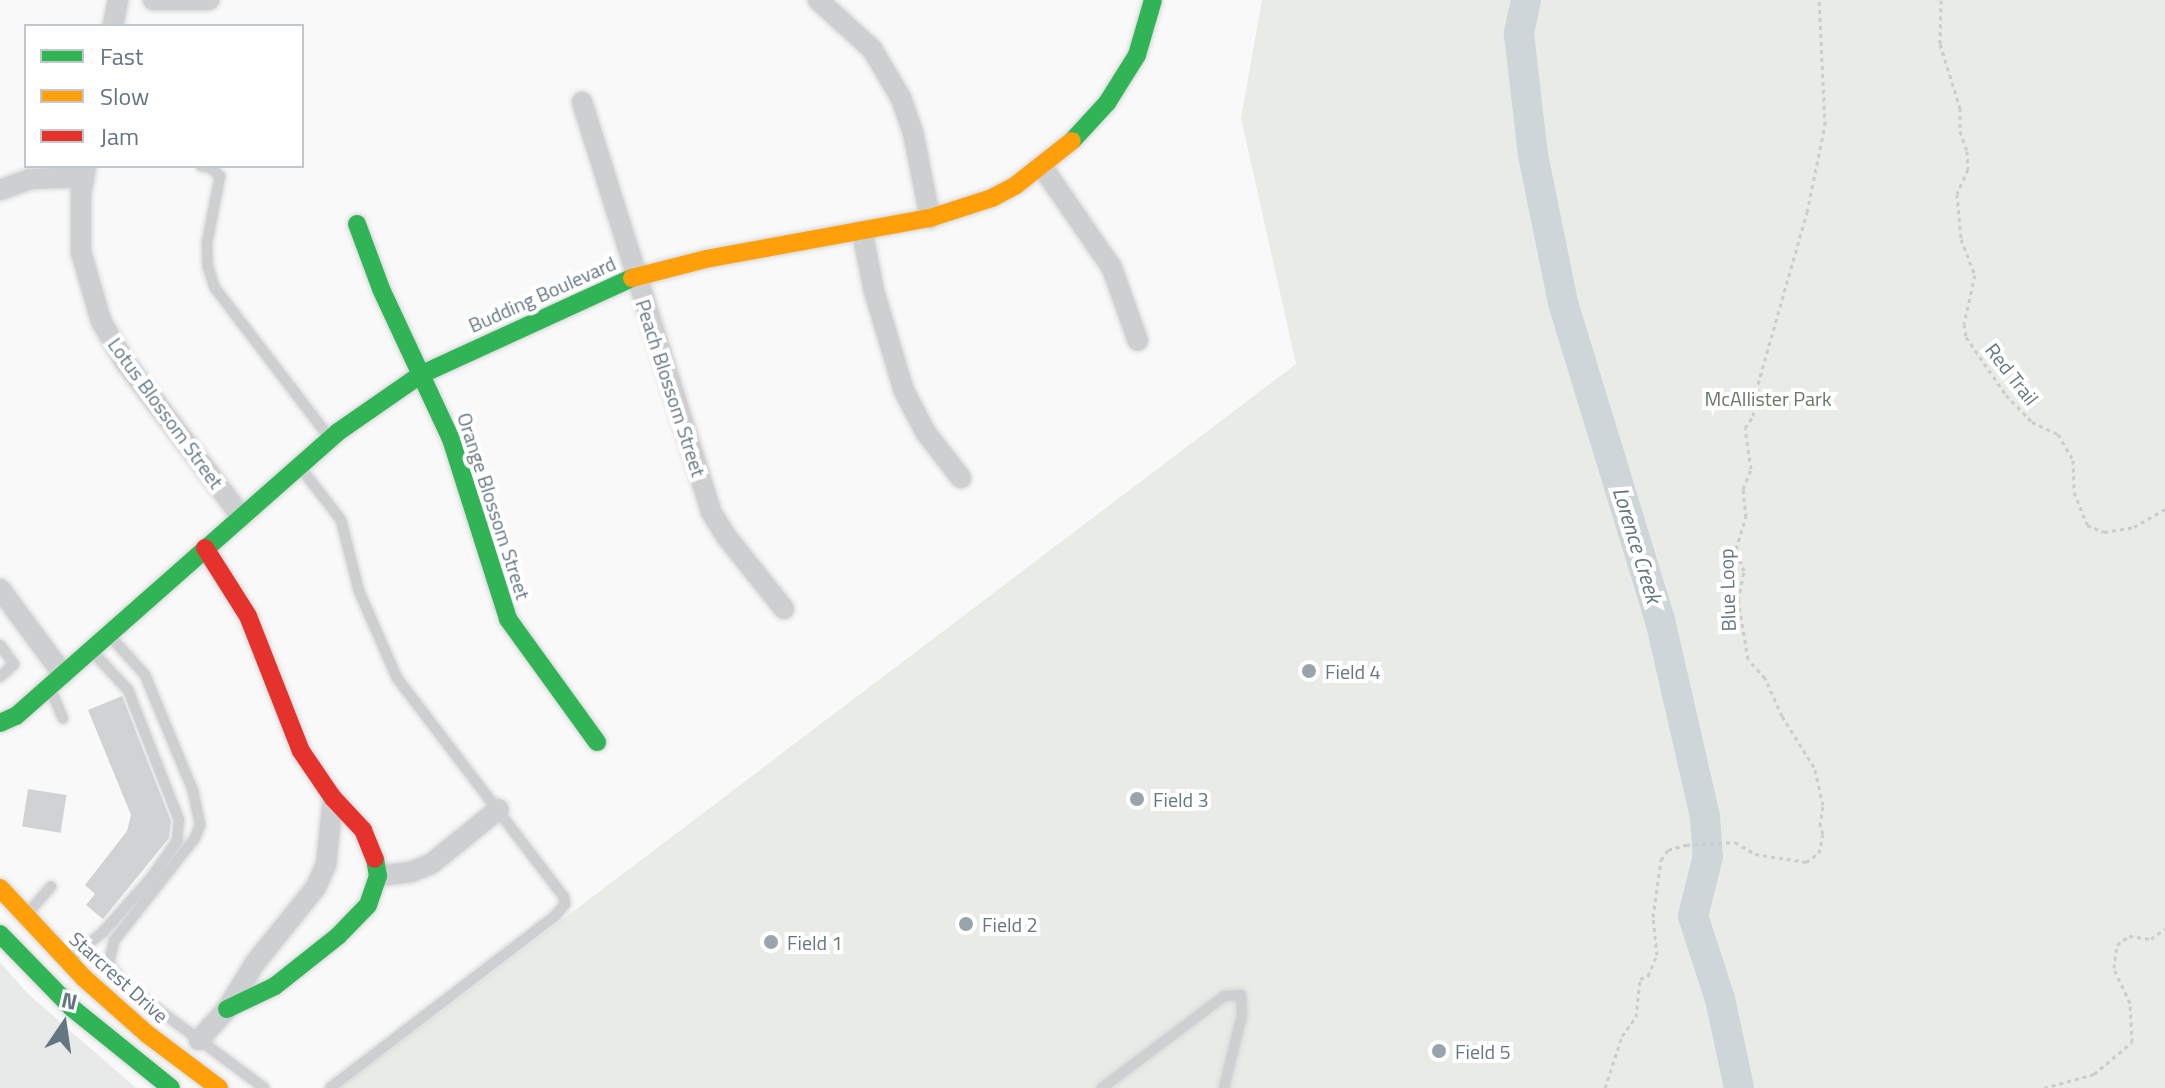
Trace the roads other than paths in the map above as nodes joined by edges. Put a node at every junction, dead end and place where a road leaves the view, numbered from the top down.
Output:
1 (118, 0) edge
2 (153, 0) edge
3 (209, 0) edge
4 (818, 0) edge
5 (1153, 0) edge
6 (113, 24) edge
7 (582, 102) dead end
8 (211, 168) edge
9 (1043, 168) junction
10 (85, 172) edge
11 (0, 190) edge
12 (930, 218) junction
13 (357, 224) dead end
14 (862, 231) junction
15 (636, 276) junction
16 (1138, 341) dead end
17 (420, 375) junction
18 (330, 438) junction
19 (299, 466) junction
20 (961, 478) dead end
21 (241, 516) junction
22 (205, 548) junction
23 (0, 589) edge
24 (784, 609) dead end
25 (108, 634) junction
26 (0, 645) edge
27 (91, 649) junction
28 (0, 677) edge
29 (56, 680) junction
30 (63, 718) dead end
31 (8, 720) edge
32 (597, 742) dead end
33 (0, 744) edge
34 (333, 798) junction
35 (499, 809) junction
36 (378, 876) junction
37 (51, 887) dead end
38 (0, 888) edge
39 (25, 917) junction
40 (0, 934) edge
41 (67, 961) junction
42 (227, 1009) junction
43 (199, 1040) junction
44 (171, 1088) edge
45 (219, 1088) edge
46 (264, 1088) edge
47 (330, 1088) edge
48 (1102, 1088) edge
49 (1224, 1088) edge

1 - 6 street
2 - 3 street
4 - 12 street
5 - 9 street, Budding Boulevard
7 - 15 street, Peach Blossom Street
8 - 18 lane
9 - 12 street, Budding Boulevard
9 - 16 street
10 - 11 street
10 - 21 street, Lotus Blossom Street
12 - 14 street, Budding Boulevard
13 - 17 street, Orange Blossom Street
14 - 15 street, Budding Boulevard
14 - 20 street
15 - 17 street, Budding Boulevard
15 - 24 street, Peach Blossom Street
17 - 18 street, Budding Boulevard
17 - 32 street, Orange Blossom Street
18 - 19 street, Budding Boulevard
19 - 21 street, Budding Boulevard
19 - 35 lane
21 - 22 street, Budding Boulevard
22 - 25 street, Budding Boulevard
22 - 34 street
23 - 29 street
25 - 27 street, Budding Boulevard
25 - 43 lane
26 - 28 lane
27 - 29 street, Budding Boulevard
27 - 41 lane
29 - 30 lane
29 - 31 street, Budding Boulevard
31 - 33 street, Budding Boulevard
34 - 36 street
34 - 42 street
35 - 36 street
35 - 47 lane
36 - 42 street
37 - 39 lane
38 - 39 street, Starcrest Drive
39 - 41 street, Starcrest Drive
40 - 44 street
41 - 45 street, Starcrest Drive
42 - 43 street
43 - 46 lane
48 - 49 lane

